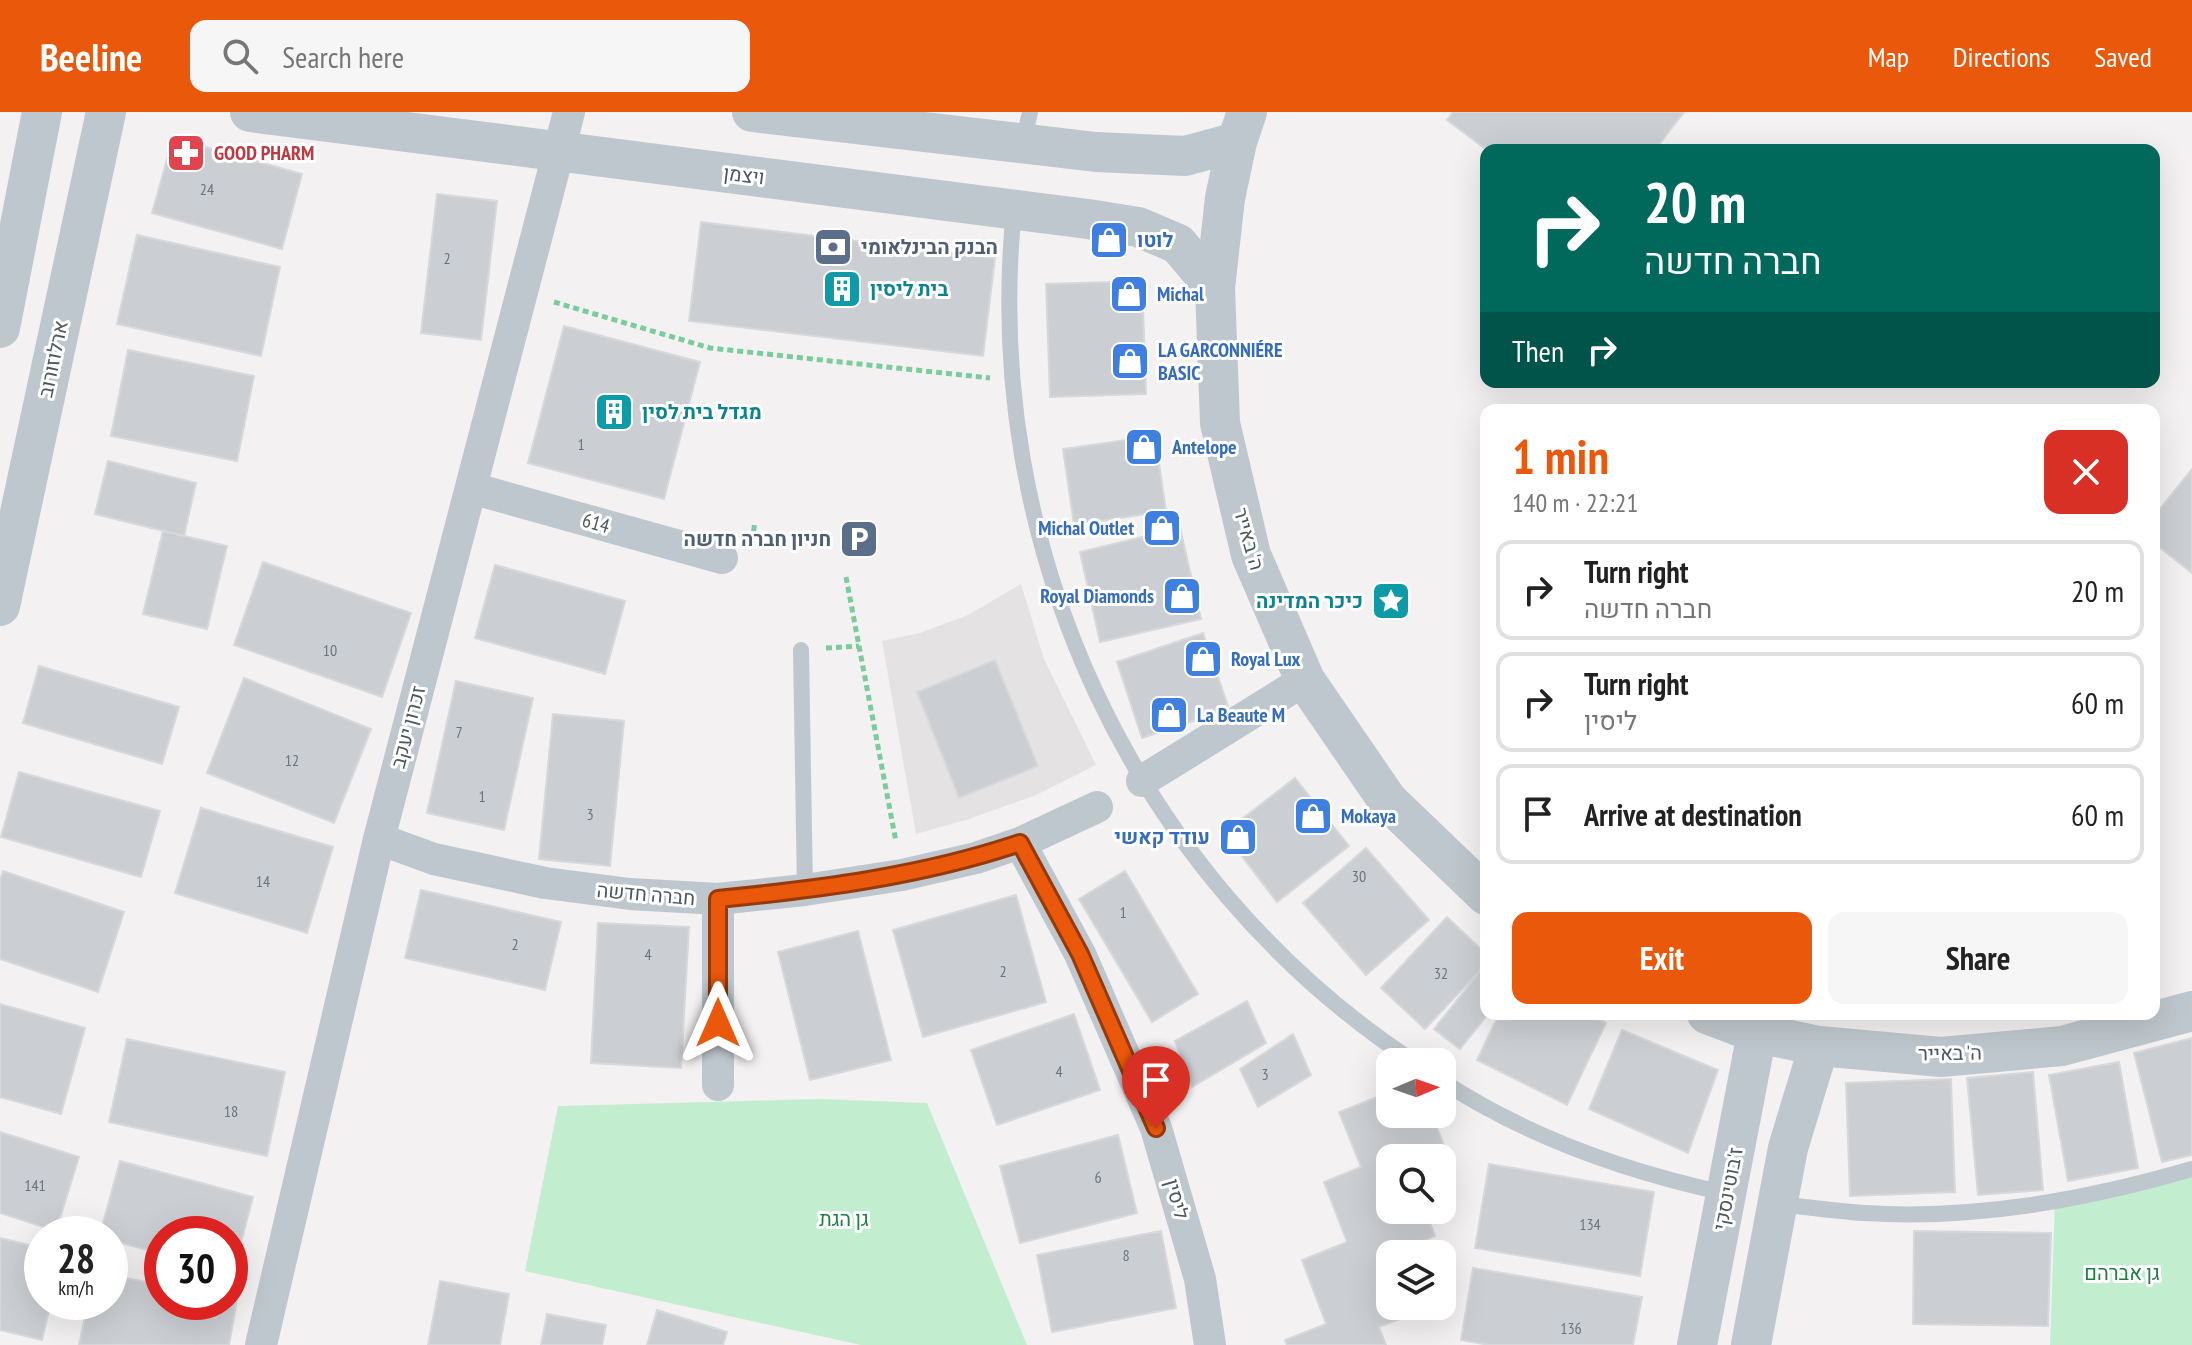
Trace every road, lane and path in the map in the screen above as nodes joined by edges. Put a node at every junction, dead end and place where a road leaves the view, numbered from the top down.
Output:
1 (42, 112) edge
2 (106, 112) edge
3 (250, 112) edge
4 (569, 112) edge
5 (752, 112) edge
6 (1242, 127) edge
7 (1027, 128) edge
8 (559, 152) junction
9 (1014, 210) junction
10 (1215, 288) junction
11 (522, 293) junction
12 (0, 328) edge
13 (991, 365) dead end
14 (471, 488) junction
15 (722, 558) dead end
16 (846, 577) dead end
17 (0, 606) edge
18 (801, 650) dead end
19 (1305, 680) junction
20 (1142, 781) junction
21 (1097, 807) dead end
22 (379, 839) junction
23 (1020, 843) junction
24 (902, 875) junction
25 (1480, 889) edge
26 (805, 890) junction
27 (718, 899) junction
28 (2192, 1011) edge
29 (1723, 1020) edge
30 (2159, 1020) edge
31 (2160, 1020) edge
32 (1757, 1033) junction
33 (1819, 1046) junction
34 (1392, 1048) edge
35 (718, 1085) dead end
36 (1456, 1089) edge
37 (2192, 1169) edge
38 (1727, 1194) junction
39 (1778, 1204) junction
40 (261, 1345) edge
41 (1210, 1345) edge
42 (1697, 1345) edge
43 (1751, 1345) edge

1 - 12 street
2 - 17 street, ארלוזורוב
3 - 8 street, ויצמן
4 - 8 street, זכרון יעקב
5 - 7 street
6 - 7 street
6 - 10 street, ה' באייר
8 - 9 street, ויצמן
8 - 11 street, זכרון יעקב
9 - 10 street, ויצמן
9 - 20 lane
10 - 19 street, ה' באייר
11 - 13 path
11 - 14 street, זכרון יעקב
14 - 15 street, 614
14 - 22 street, זכרון יעקב
16 - 24 path
18 - 26 lane
19 - 20 street
19 - 25 street, ה' באייר
20 - 34 lane
21 - 23 street, חברה חדשה
22 - 27 street, חברה חדשה
22 - 40 street, זכרון יעקב
23 - 24 street, חברה חדשה
23 - 41 street, ליסין
24 - 26 street, חברה חדשה
26 - 27 street, חברה חדשה
27 - 35 street
28 - 31 street, ה' באייר
29 - 32 street, ה' באייר
30 - 33 street, ה' באייר
32 - 33 street, ה' באייר
32 - 38 street, ז'בוטינסקי
33 - 39 street
36 - 38 lane
37 - 39 lane
38 - 42 street, ז'בוטינסקי
39 - 43 street

